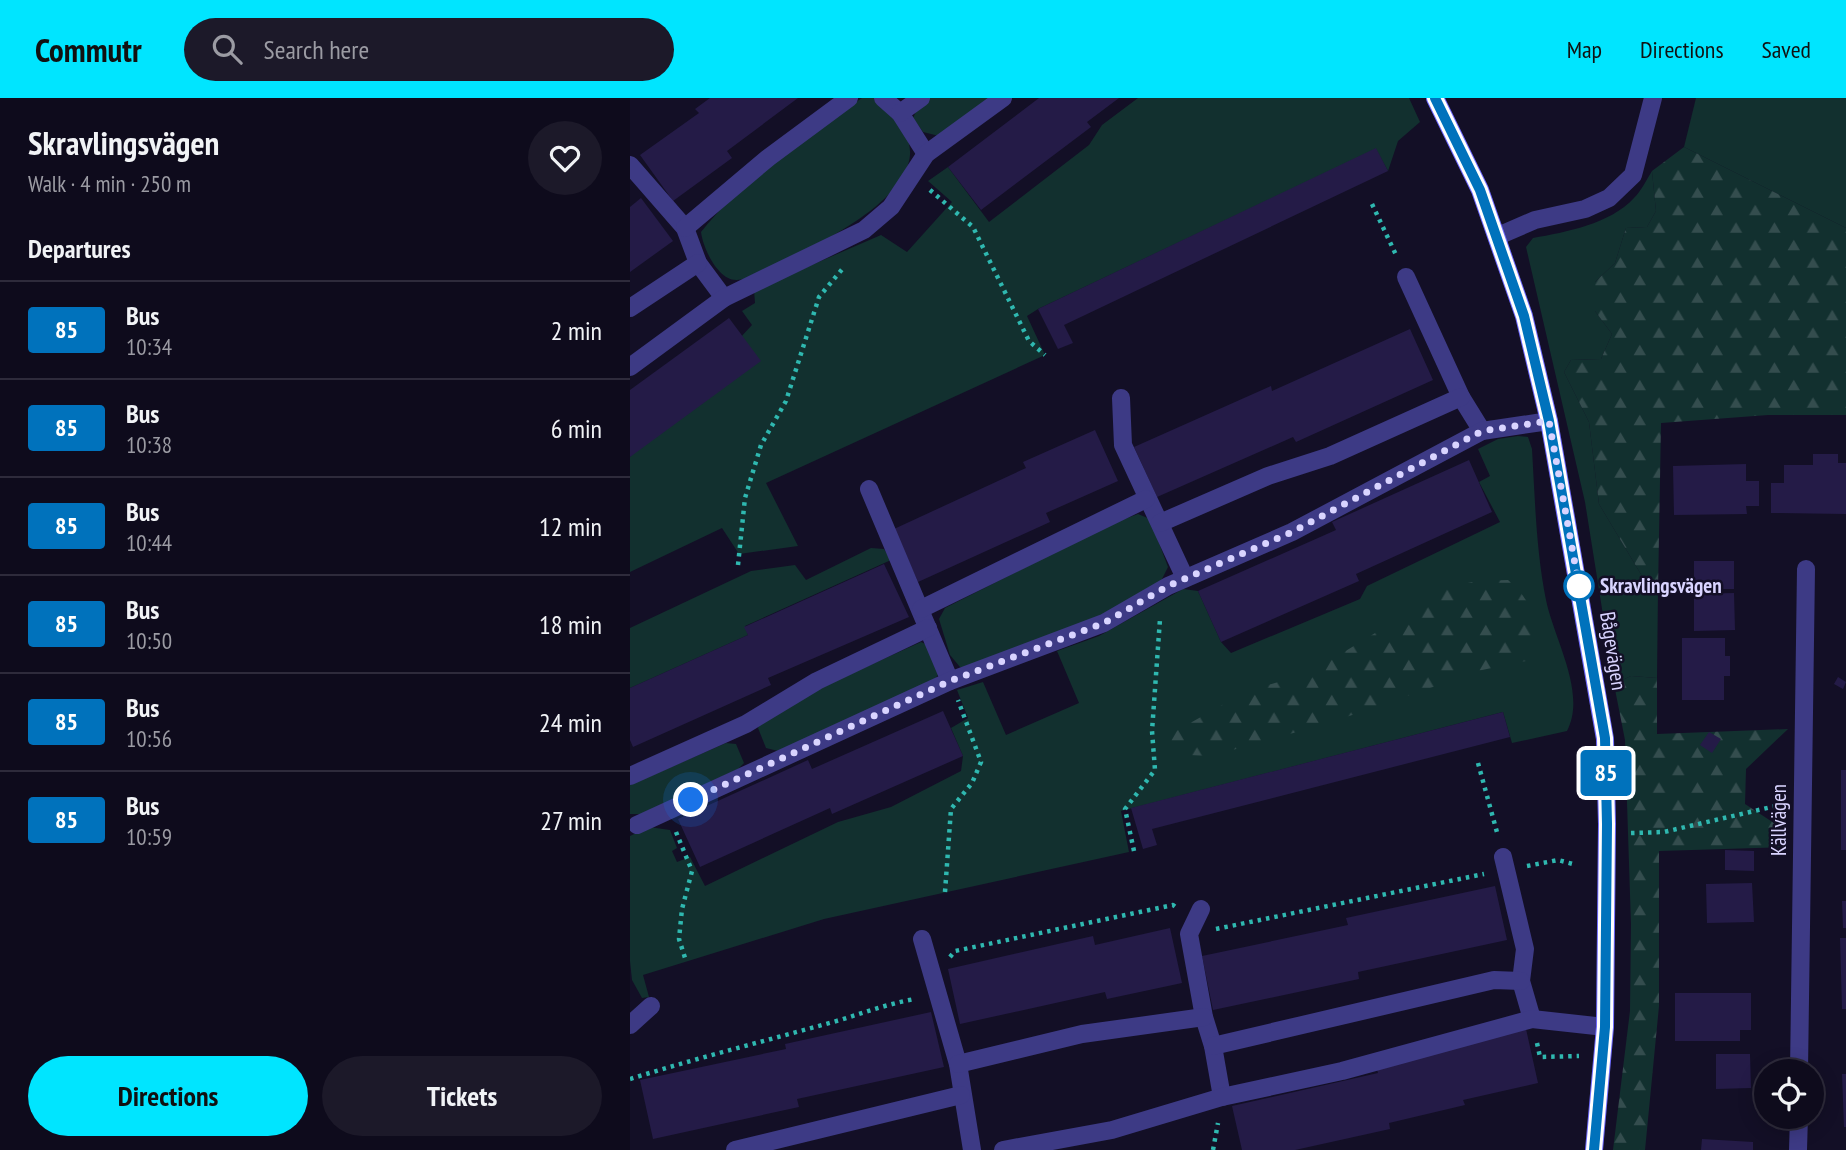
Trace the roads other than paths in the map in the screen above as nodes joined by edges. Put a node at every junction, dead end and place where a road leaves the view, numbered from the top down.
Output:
1 (849, 98) edge
2 (883, 98) edge
3 (921, 98) edge
4 (1003, 98) edge
5 (1435, 98) edge
6 (1653, 98) edge
7 (900, 113) junction
8 (926, 154) junction
9 (630, 164) edge
10 (685, 228) junction
11 (1498, 236) junction
12 (698, 263) junction
13 (1406, 277) road end
14 (724, 298) junction
15 (630, 308) edge
16 (630, 367) edge
17 (1461, 397) junction
18 (1121, 398) dead end
19 (1549, 421) junction
20 (1482, 431) junction
21 (869, 489) dead end
22 (1146, 499) junction
23 (1160, 523) junction
24 (1806, 569) dead end
25 (1185, 578) junction
26 (921, 609) junction
27 (928, 628) junction
28 (950, 681) junction
29 (630, 776) edge
30 (637, 825) dead end
31 (1504, 863) road end
32 (1198, 915) road end
33 (922, 939) dead end
34 (1521, 981) junction
35 (651, 1006) dead end
36 (1204, 1017) junction
37 (1532, 1019) junction
38 (630, 1025) edge
39 (1605, 1027) junction
40 (1213, 1046) junction
41 (1799, 1059) edge
42 (958, 1064) junction
43 (961, 1094) junction
44 (1222, 1097) junction
45 (1799, 1129) edge
46 (735, 1150) edge
47 (972, 1150) edge
48 (1003, 1150) edge
49 (1594, 1150) edge
50 (1798, 1150) edge

1 - 10 street
2 - 7 street
3 - 7 street
4 - 8 street
5 - 11 street, Bågevägen
6 - 11 street
7 - 8 street
8 - 14 street
9 - 10 street
10 - 12 street
11 - 19 street, Bågevägen
12 - 14 street
12 - 15 street
13 - 17 street
14 - 16 street
17 - 20 street
17 - 23 street
18 - 22 street
19 - 20 street
19 - 39 street, Bågevägen
20 - 25 street
21 - 26 street
22 - 23 street
22 - 26 street
23 - 25 street
24 - 41 street, Källvägen
25 - 28 street
26 - 27 street
27 - 28 street
27 - 29 street
28 - 30 street
31 - 34 street
32 - 36 street
33 - 42 street
34 - 37 street
34 - 40 street
35 - 38 street
36 - 40 street
36 - 42 street
37 - 39 street
37 - 44 street
39 - 49 street, Bågevägen
40 - 44 street
42 - 43 street
43 - 46 street
43 - 47 street
44 - 48 street
45 - 50 street

